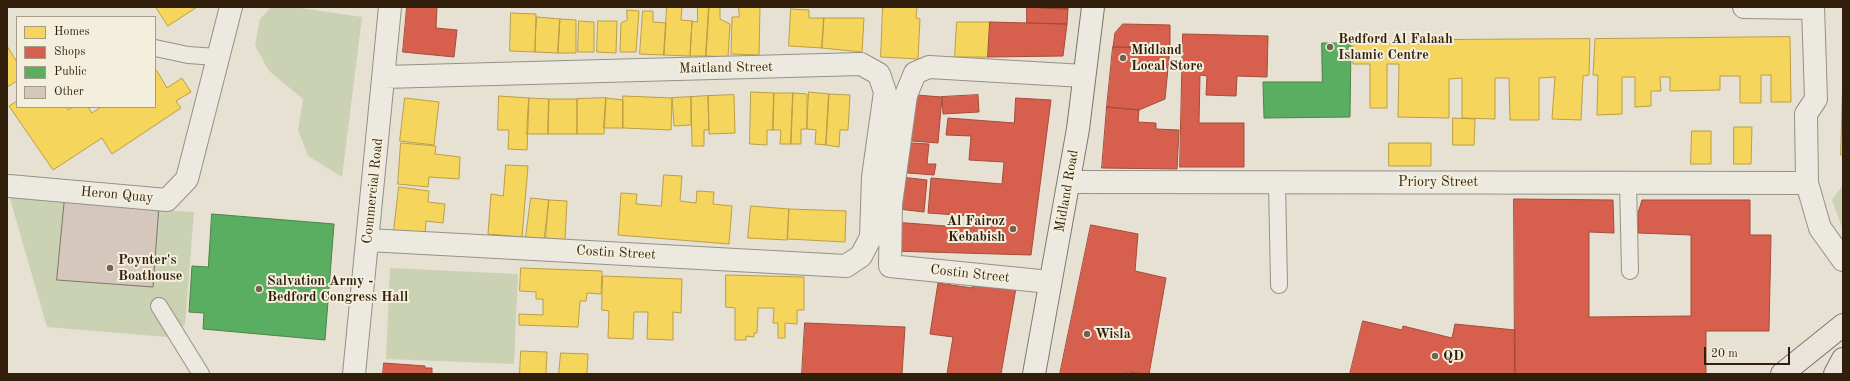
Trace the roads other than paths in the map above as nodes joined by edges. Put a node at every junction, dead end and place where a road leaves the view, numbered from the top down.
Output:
1 (231, 7) edge
2 (390, 7) edge
3 (1093, 7) edge
4 (1744, 7) edge
5 (1813, 7) edge
6 (156, 48) edge
7 (217, 57) junction
8 (1084, 76) junction
9 (384, 77) junction
10 (1069, 182) junction
11 (1277, 182) junction
12 (1628, 182) junction
13 (1807, 183) junction
14 (9, 186) dead end
15 (368, 240) junction
16 (861, 256) joint
17 (1843, 260) edge
18 (1630, 271) dead end
19 (1050, 282) junction
20 (1279, 285) dead end
21 (159, 306) dead end
22 (1843, 325) edge
23 (1843, 359) edge
24 (201, 374) edge
25 (354, 374) edge
26 (1034, 374) edge
27 (1782, 374) edge
28 (1835, 374) edge

1 - 7 street, Heron Quay
2 - 9 street, Commercial Road
3 - 8 street, Midland Road
4 - 5 street
5 - 13 street
6 - 7 lane
7 - 14 street, Heron Quay
8 - 10 street, Midland Road
8 - 19 street, Costin Street
9 - 15 street, Commercial Road
9 - 16 street, Maitland Street
10 - 11 street, Priory Street
10 - 19 street, Midland Road
11 - 12 street, Priory Street
11 - 20 lane
12 - 13 street, Priory Street
12 - 18 lane
13 - 17 street
15 - 16 street, Costin Street
15 - 25 street, Commercial Road
19 - 26 street, Midland Road
21 - 24 lane
22 - 27 main road
23 - 28 main road

